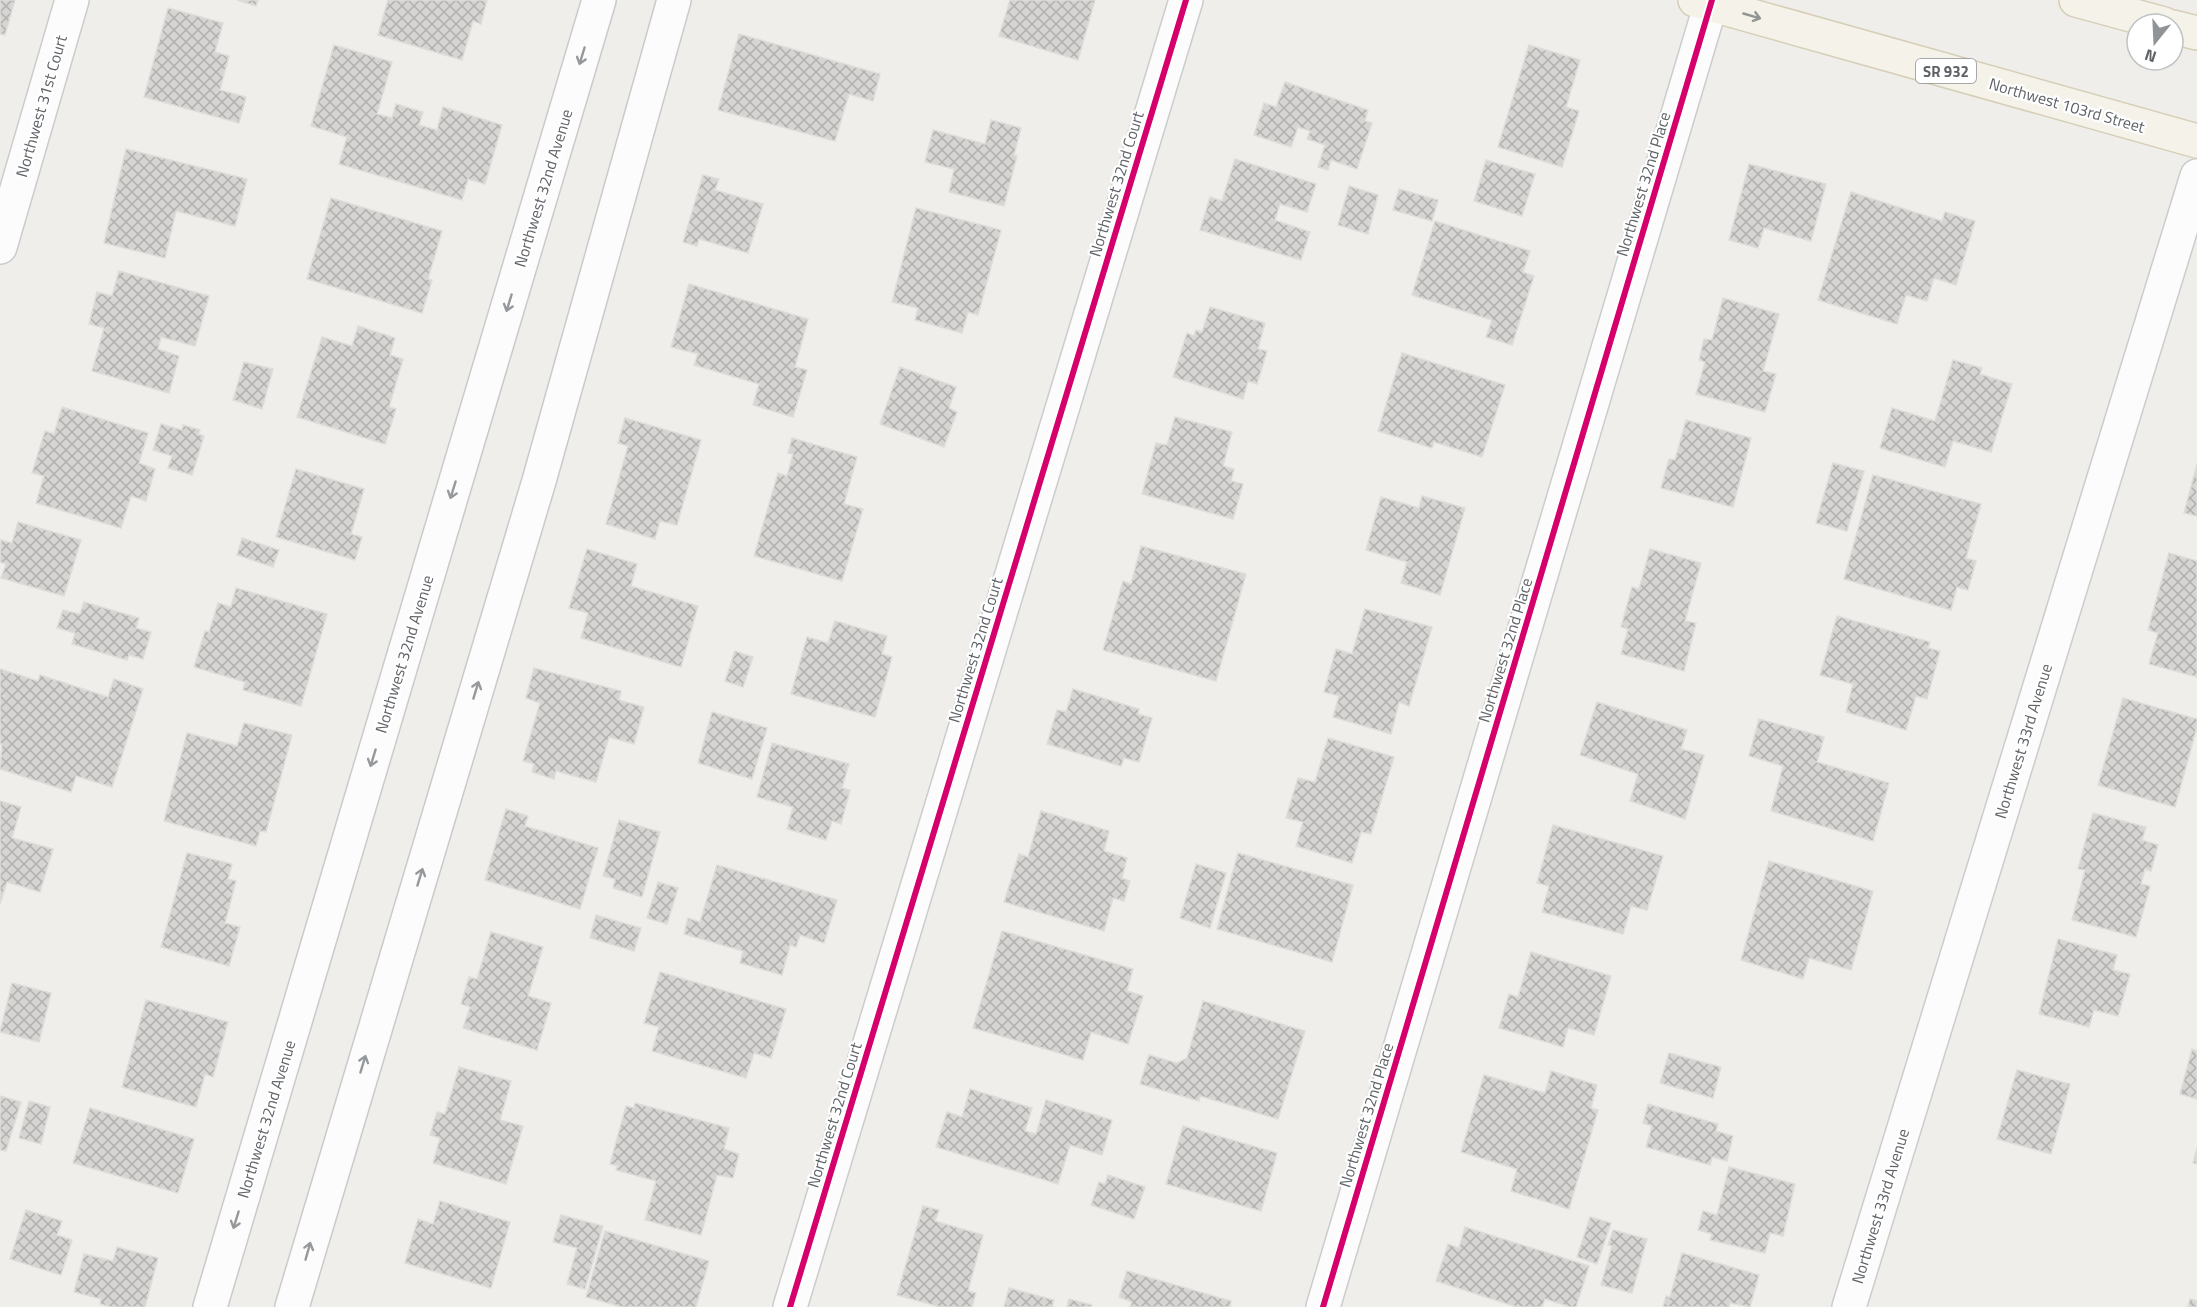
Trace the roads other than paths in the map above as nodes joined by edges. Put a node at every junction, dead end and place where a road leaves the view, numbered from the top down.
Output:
1 (72, 0) edge
2 (599, 0) edge
3 (674, 0) edge
4 (1186, 0) edge
5 (2076, 0) edge
6 (1706, 1) edge
7 (2125, 13) edge
8 (2197, 141) edge
9 (2197, 176) edge
10 (0, 247) edge
11 (210, 1307) edge
12 (292, 1307) edge
13 (790, 1307) edge
14 (1323, 1307) edge
15 (1849, 1307) edge

1 - 10 street, Northwest 31st Court
2 -> 11 street, Northwest 32nd Avenue
12 -> 3 street
4 - 13 street, Northwest 32nd Court
5 - 7 main road
6 -> 8 main road, Northwest 103rd Street / SR 932
6 - 14 street, Northwest 32nd Place
9 - 15 street, Northwest 33rd Avenue

